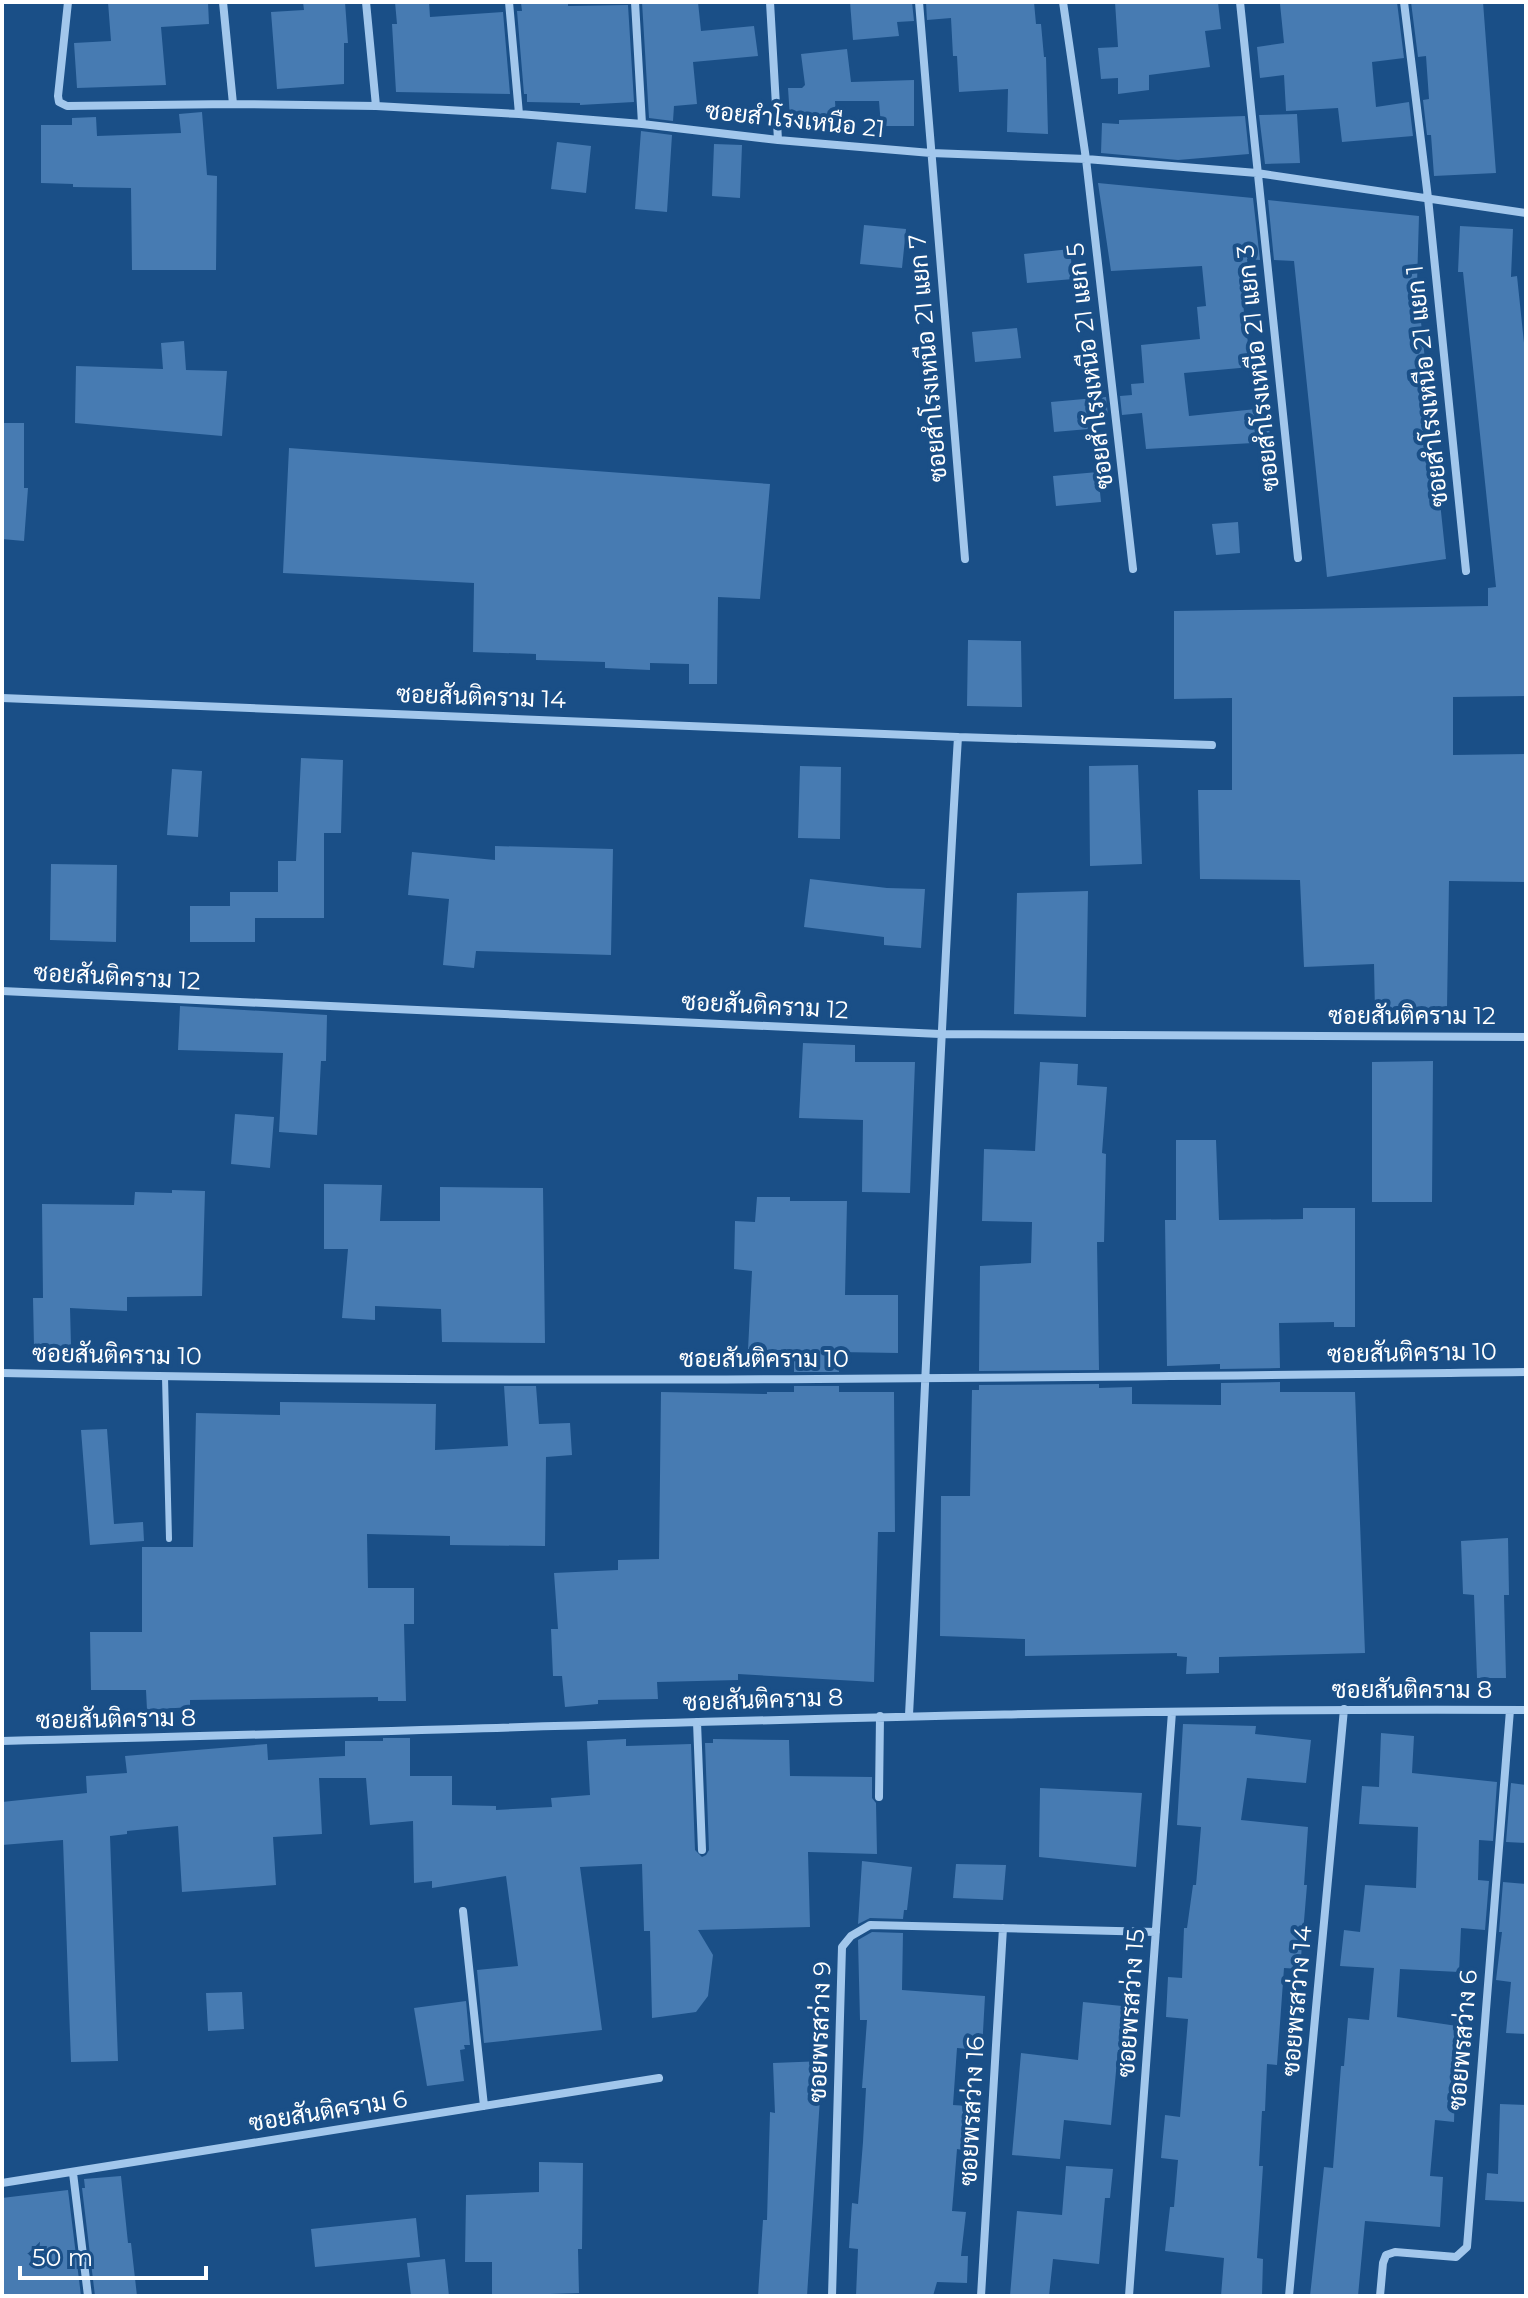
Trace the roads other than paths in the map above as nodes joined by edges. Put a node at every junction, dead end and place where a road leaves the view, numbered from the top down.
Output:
1 (68, 2) edge
2 (223, 2) edge
3 (366, 2) edge
4 (509, 2) edge
5 (635, 2) edge
6 (770, 2) edge
7 (919, 2) edge
8 (1063, 2) edge
9 (1240, 2) edge
10 (1404, 2) edge
11 (233, 104) junction
12 (376, 106) junction
13 (519, 114) junction
14 (642, 124) junction
15 (778, 140) junction
16 (931, 153) junction
17 (1086, 159) junction
18 (1257, 173) junction
19 (1428, 198) junction
20 (1526, 213) edge
21 (1298, 558) dead end
22 (965, 559) dead end
23 (1133, 569) dead end
24 (1466, 571) dead end
25 (2, 698) edge
26 (958, 737) junction
27 (1212, 745) dead end
28 (2, 991) edge
29 (940, 1034) junction
30 (1526, 1037) edge
31 (1526, 1372) edge
32 (2, 1373) edge
33 (165, 1377) junction
34 (926, 1379) junction
35 (169, 1539) dead end
36 (1344, 1709) junction
37 (1510, 1710) junction
38 (1526, 1710) edge
39 (1172, 1712) junction
40 (909, 1715) junction
41 (880, 1716) junction
42 (697, 1722) junction
43 (2, 1741) edge
44 (879, 1797) dead end
45 (702, 1850) dead end
46 (463, 1911) dead end
47 (1003, 1928) junction
48 (1156, 1932) junction
49 (659, 2078) dead end
50 (484, 2106) junction
51 (73, 2173) junction
52 (2, 2182) edge
53 (88, 2296) edge
54 (832, 2296) edge
55 (981, 2296) edge
56 (1129, 2296) edge
57 (1289, 2296) edge
58 (1380, 2296) edge

1 - 11 street, ซอยสำโรงเหนือ 21
2 - 11 street
3 - 12 street
4 - 13 street
5 - 14 street
6 - 15 street
7 - 16 street, ซอยสำโรงเหนือ 21 แยก 7
8 - 17 street, ซอยสำโรงเหนือ 21 แยก 5
9 - 18 street, ซอยสำโรงเหนือ 21 แยก 3
10 - 19 street, ซอยสำโรงเหนือ 21 แยก 1
11 - 12 street, ซอยสำโรงเหนือ 21
12 - 13 street, ซอยสำโรงเหนือ 21
13 - 14 street, ซอยสำโรงเหนือ 21
14 - 15 street, ซอยสำโรงเหนือ 21
15 - 16 street, ซอยสำโรงเหนือ 21
16 - 17 street, ซอยสำโรงเหนือ 21
16 - 22 street, ซอยสำโรงเหนือ 21 แยก 7
17 - 18 street, ซอยสำโรงเหนือ 21
17 - 23 street, ซอยสำโรงเหนือ 21 แยก 5
18 - 19 street, ซอยสำโรงเหนือ 21
18 - 21 street, ซอยสำโรงเหนือ 21 แยก 3
19 - 20 street, ซอยสำโรงเหนือ 21
19 - 24 street, ซอยสำโรงเหนือ 21 แยก 1
25 - 26 street, ซอยสันติคราม 14
26 - 27 street, ซอยสันติคราม 14
26 - 29 street
28 - 29 street, ซอยสันติคราม 12
29 - 30 street, ซอยสันติคราม 12
29 - 34 street
31 - 34 street, ซอยสันติคราม 10
32 - 33 street, ซอยสันติคราม 10
33 - 34 street, ซอยสันติคราม 10
33 - 35 lane
34 - 40 street
36 - 37 street, ซอยสันติคราม 8
36 - 39 street, ซอยสันติคราม 8
36 - 57 street, ซอยพรสว่าง 14
37 - 38 street, ซอยสันติคราม 8
37 - 58 street, ซอยพรสว่าง 6
39 - 40 street, ซอยสันติคราม 8
39 - 48 street, ซอยพรสว่าง 15
40 - 41 street, ซอยสันติคราม 8
41 - 42 street, ซอยสันติคราม 8
41 - 44 street
42 - 43 street, ซอยสันติคราม 8
42 - 45 street
46 - 50 street
47 - 48 street, ซอยพรสว่าง 9
47 - 54 street, ซอยพรสว่าง 9
47 - 55 street, ซอยพรสว่าง 16
48 - 56 street, ซอยพรสว่าง 15
49 - 50 street, ซอยสันติคราม 6
50 - 51 street, ซอยสันติคราม 6
51 - 52 street, ซอยสันติคราม 6
51 - 53 street

